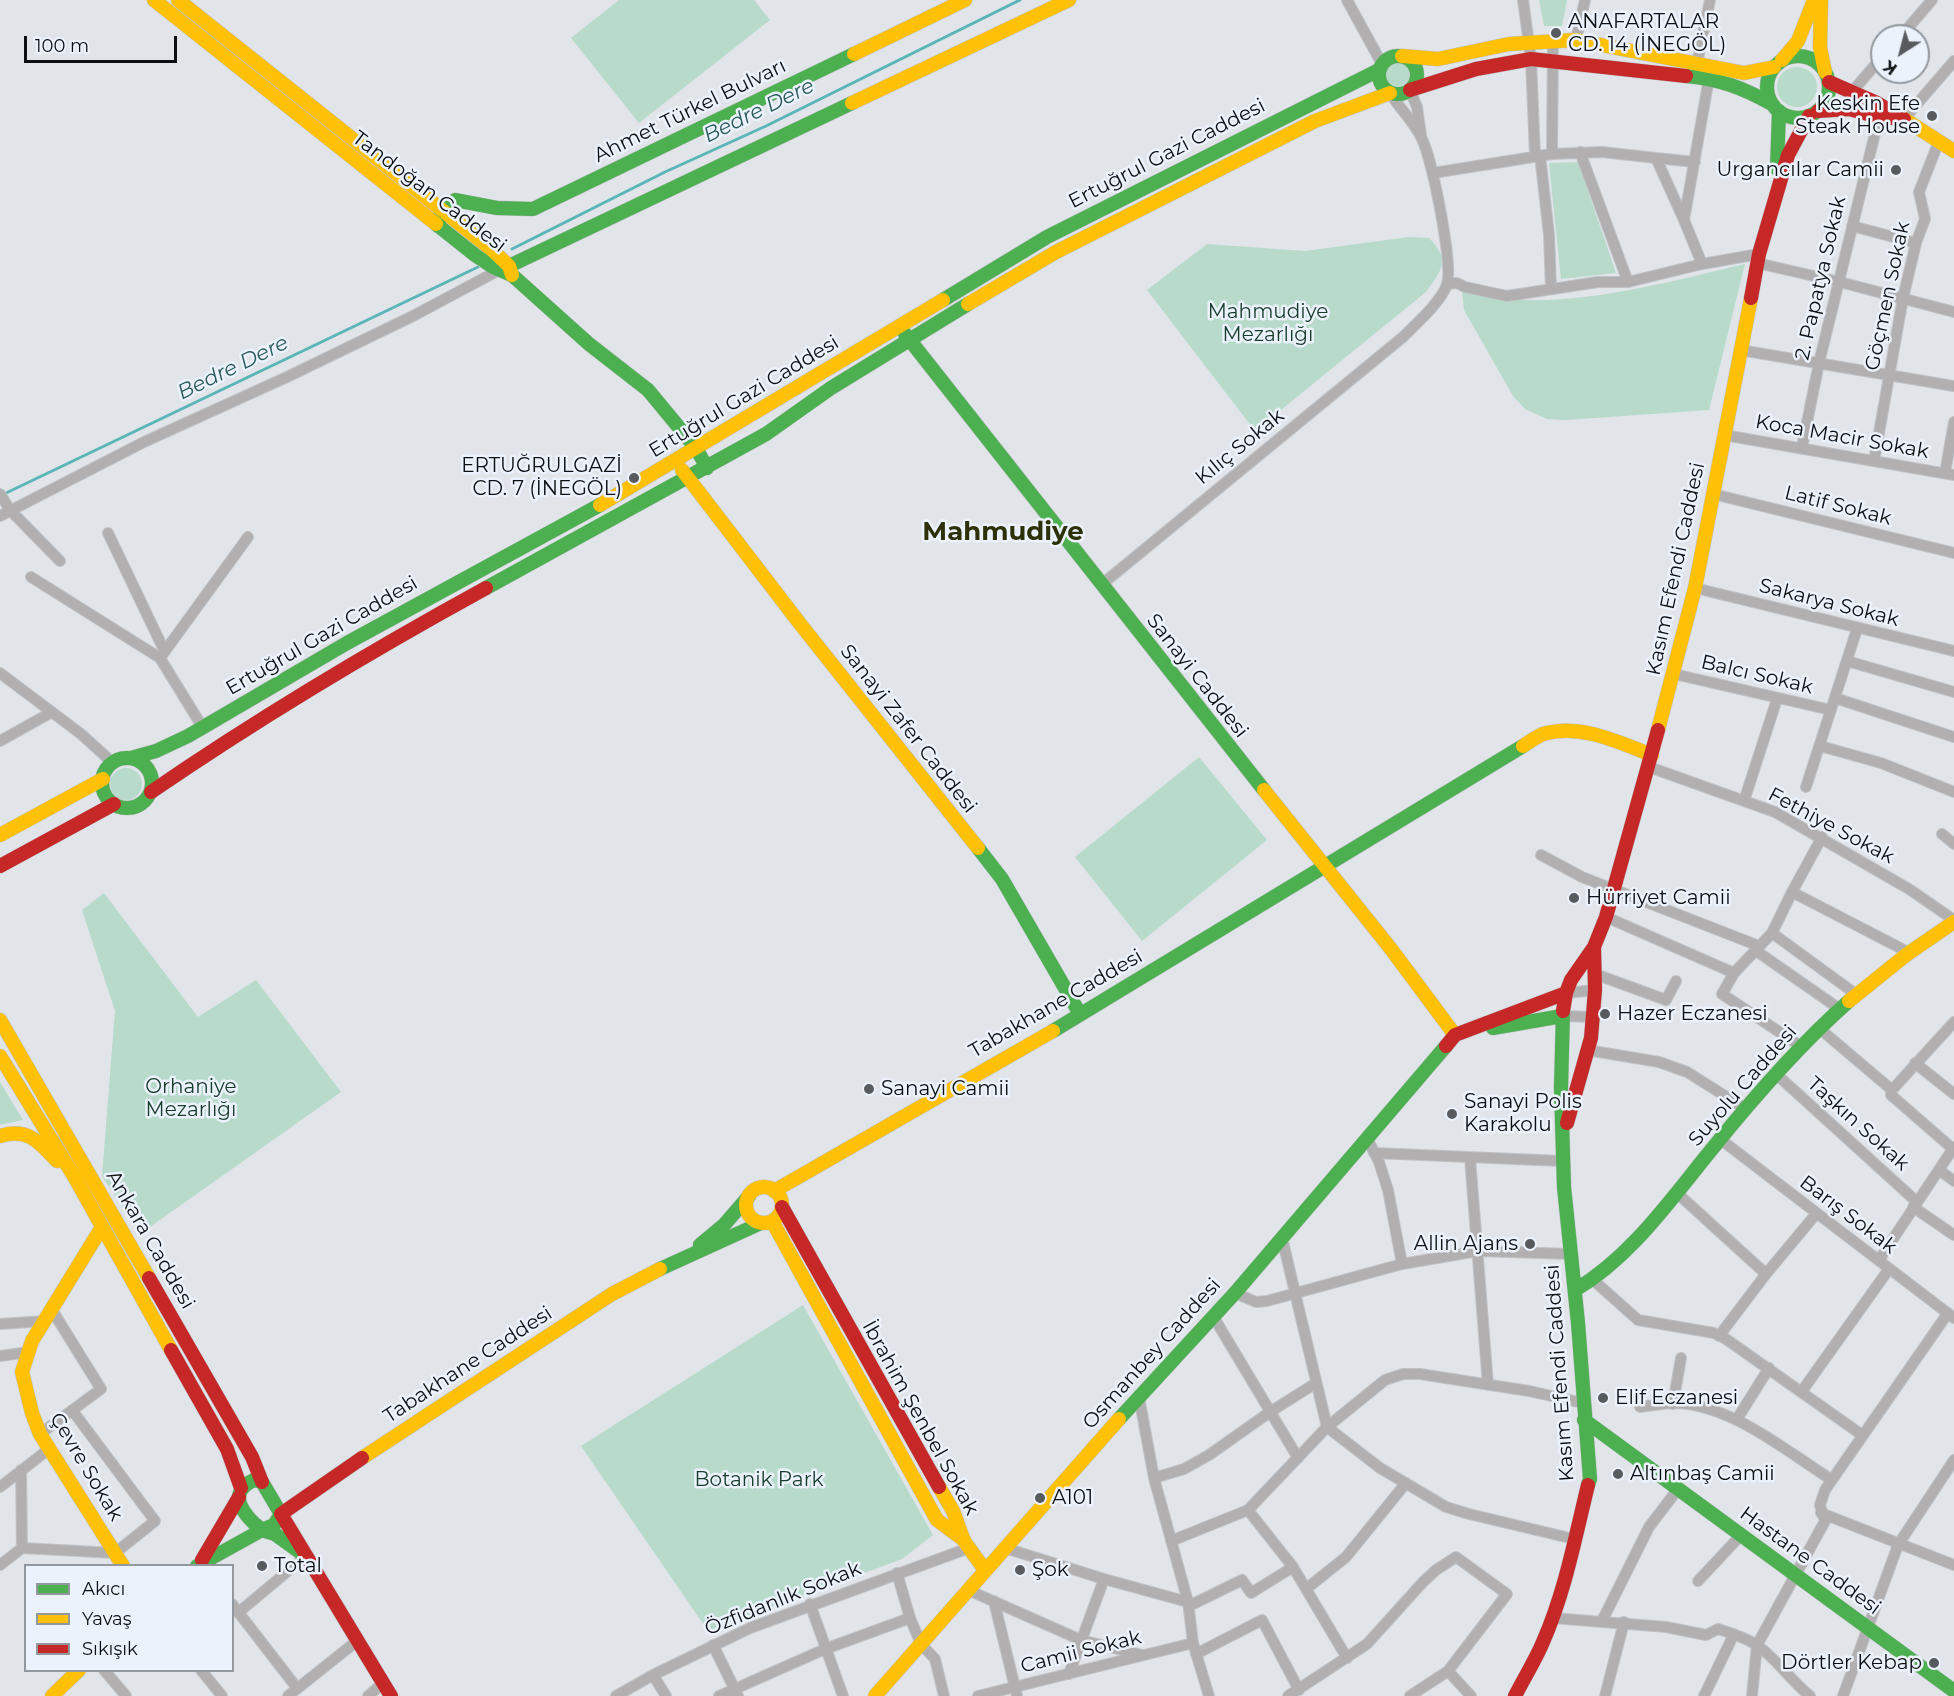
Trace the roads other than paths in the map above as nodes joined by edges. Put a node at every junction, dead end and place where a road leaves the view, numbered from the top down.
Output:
1 (154, 0) edge
2 (178, 0) edge
3 (965, 0) edge
4 (1069, 0) edge
5 (1347, 0) edge
6 (1523, 0) edge
7 (1584, 0) edge
8 (1710, 0) edge
9 (1814, 0) edge
10 (1821, 0) edge
11 (1932, 0) edge
12 (1911, 24) edge
13 (1576, 40) junction
14 (1553, 41) junction
15 (1529, 42) junction
16 (1402, 56) junction
17 (1532, 59) junction
18 (1553, 60) junction
19 (1954, 61) edge
20 (1697, 63) junction
21 (1778, 64) junction
22 (1381, 67) junction
23 (1870, 71) edge
24 (1827, 77) junction
25 (1709, 78) junction
26 (1410, 90) junction
27 (1390, 93) junction
28 (1851, 93) junction
29 (1776, 108) junction
30 (1813, 114) junction
31 (1879, 117) junction
32 (1904, 119) junction
33 (1421, 136) junction
34 (1939, 141) junction
35 (1954, 151) edge
36 (1580, 152) junction
37 (1542, 155) junction
38 (1656, 158) junction
39 (1695, 162) junction
40 (1433, 172) junction
41 (1776, 193) junction
42 (442, 211) junction
43 (1684, 220) junction
44 (438, 226) junction
45 (1852, 226) junction
46 (1916, 243) junction
47 (1758, 259) junction
48 (1702, 264) junction
49 (506, 270) junction
50 (1628, 282) junction
51 (1840, 282) junction
52 (1447, 284) junction
53 (1551, 289) junction
54 (1903, 298) junction
55 (1954, 312) edge
56 (900, 326) junction
57 (909, 340) junction
58 (1740, 350) junction
59 (1819, 363) junction
60 (1889, 375) junction
61 (1954, 386) edge
62 (1954, 422) edge
63 (1724, 435) junction
64 (1802, 447) junction
65 (696, 448) junction
66 (677, 461) junction
67 (1874, 461) junction
68 (707, 468) junction
69 (1950, 474) edge
70 (687, 479) junction
71 (1713, 494) junction
72 (4, 506) edge
73 (108, 533) dead end
74 (248, 537) dead end
75 (1954, 553) edge
76 (60, 561) dead end
77 (31, 577) dead end
78 (1101, 585) junction
79 (1695, 588) junction
80 (1857, 629) junction
81 (1954, 651) edge
82 (162, 654) junction
83 (1847, 661) junction
84 (0, 673) edge
85 (1674, 674) junction
86 (1954, 692) edge
87 (1835, 698) junction
88 (1777, 699) junction
89 (1831, 710) junction
90 (52, 712) junction
91 (202, 728) junction
92 (1954, 737) edge
93 (0, 741) edge
94 (1820, 746) junction
95 (131, 758) junction
96 (1650, 761) junction
97 (113, 763) junction
98 (103, 778) junction
99 (1806, 787) dead end
100 (151, 792) junction
101 (1954, 792) edge
102 (1744, 801) junction
103 (114, 804) junction
104 (1942, 834) dead end
105 (0, 835) edge
106 (1822, 837) junction
107 (1954, 844) edge
108 (1541, 855) dead end
109 (0, 866) edge
110 (1324, 866) junction
111 (1614, 890) junction
112 (1792, 892) junction
113 (1606, 917) junction
114 (1954, 921) edge
115 (1772, 933) junction
116 (1594, 947) junction
117 (1757, 948) junction
118 (1908, 952) junction
119 (1734, 973) junction
120 (1595, 974) junction
121 (1676, 981) dead end
122 (1595, 990) junction
123 (1566, 993) junction
124 (1857, 995) junction
125 (1841, 1010) junction
126 (1080, 1014) junction
127 (1562, 1016) junction
128 (1594, 1017) junction
129 (0, 1020) edge
130 (1954, 1022) edge
131 (1820, 1029) junction
132 (1455, 1035) junction
133 (4, 1038) edge
134 (1802, 1047) junction
135 (1587, 1050) junction
136 (0, 1056) edge
137 (1916, 1063) junction
138 (1775, 1073) junction
139 (1892, 1090) junction
140 (1954, 1094) edge
141 (1746, 1109) junction
142 (0, 1136) edge
143 (1367, 1138) junction
144 (1720, 1139) junction
145 (1562, 1142) junction
146 (1954, 1148) edge
147 (1374, 1153) junction
148 (1470, 1158) junction
149 (1563, 1161) junction
150 (1939, 1170) junction
151 (75, 1178) junction
152 (1954, 1181) edge
153 (774, 1191) junction
154 (1677, 1193) junction
155 (749, 1195) junction
156 (1915, 1205) junction
157 (782, 1207) junction
158 (1816, 1214) junction
159 (766, 1222) junction
160 (102, 1227) junction
161 (1954, 1235) edge
162 (1282, 1238) junction
163 (1478, 1251) junction
164 (1571, 1254) junction
165 (683, 1257) junction
166 (1879, 1260) junction
167 (1402, 1264) junction
168 (1889, 1269) junction
169 (1766, 1274) junction
170 (1592, 1279) junction
171 (1575, 1290) junction
172 (1235, 1293) junction
173 (1294, 1293) junction
174 (49, 1315) junction
175 (1951, 1315) edge
176 (1213, 1316) junction
177 (0, 1324) edge
178 (1719, 1336) junction
179 (28, 1352) junction
180 (0, 1356) edge
181 (1682, 1358) dead end
182 (1769, 1368) junction
183 (880, 1383) junction
184 (1316, 1383) junction
185 (1488, 1385) junction
186 (866, 1390) junction
187 (1802, 1391) junction
188 (1139, 1397) junction
189 (1583, 1403) junction
190 (1673, 1404) junction
191 (1640, 1407) dead end
192 (72, 1410) junction
193 (1270, 1412) junction
194 (1737, 1419) junction
195 (1584, 1420) junction
196 (1327, 1427) junction
197 (40, 1434) junction
198 (1862, 1435) junction
199 (49, 1449) junction
200 (1298, 1458) junction
201 (1954, 1460) edge
202 (21, 1470) junction
203 (1950, 1474) edge
204 (1154, 1478) junction
205 (1832, 1480) junction
206 (262, 1482) junction
207 (1406, 1483) junction
208 (0, 1487) edge
209 (1677, 1489) junction
210 (240, 1492) junction
211 (1248, 1510) junction
212 (1821, 1513) junction
213 (281, 1514) junction
214 (262, 1530) junction
215 (1741, 1535) junction
216 (1574, 1539) junction
217 (1171, 1541) junction
218 (967, 1544) junction
219 (1898, 1545) junction
220 (22, 1548) junction
221 (1005, 1548) junction
222 (115, 1553) junction
223 (306, 1556) junction
224 (122, 1564) edge
225 (201, 1564) edge
226 (202, 1564) edge
227 (0, 1565) edge
228 (1954, 1565) edge
229 (1293, 1567) junction
230 (985, 1570) junction
231 (897, 1573) junction
232 (1795, 1575) junction
233 (1104, 1580) junction
234 (1698, 1581) dead end
235 (1306, 1589) junction
236 (969, 1590) junction
237 (994, 1601) junction
238 (810, 1604) junction
239 (1189, 1604) junction
240 (236, 1608) edge
241 (910, 1618) junction
242 (1552, 1618) junction
243 (1602, 1621) junction
244 (1624, 1622) junction
245 (1870, 1628) junction
246 (1734, 1634) junction
247 (1081, 1640) junction
248 (357, 1641) junction
249 (921, 1644) junction
250 (713, 1645) junction
251 (1757, 1645) junction
252 (1194, 1648) junction
253 (825, 1649) junction
254 (1143, 1655) junction
255 (1347, 1659) junction
256 (1448, 1671) junction
257 (78, 1672) edge
258 (105, 1672) edge
259 (202, 1672) edge
260 (1069, 1674) junction
261 (653, 1675) junction
262 (383, 1683) junction
263 (297, 1689) junction
264 (1299, 1690) junction
265 (1016, 1691) edge
266 (1954, 1691) edge
267 (736, 1692) edge
268 (839, 1695) edge
269 (52, 1696) edge
270 (126, 1696) edge
271 (222, 1696) edge
272 (288, 1696) edge
273 (368, 1696) edge
274 (391, 1696) edge
275 (616, 1696) edge
276 (666, 1696) edge
277 (719, 1696) edge
278 (875, 1696) edge
279 (944, 1696) edge
280 (978, 1696) edge
281 (1209, 1696) edge
282 (1288, 1696) edge
283 (1410, 1696) edge
284 (1471, 1696) edge
285 (1515, 1696) edge
286 (1605, 1696) edge
287 (1704, 1696) edge
288 (1752, 1696) edge
289 (1810, 1696) edge
290 (1844, 1696) edge

1 - 44 street, Tandoğan Caddesi
2 - 42 street, Tandoğan Caddesi
3 - 42 street, Ahmet Türkel Bulvarı
4 - 49 street
5 - 22 street
6 - 15 street
7 - 13 street
8 - 20 street
9 - 21 street
10 - 24 street
11 - 12 street
13 - 14 street
13 - 20 street
14 - 15 street
14 - 18 street
15 - 16 street
15 - 17 street
16 - 22 street
16 - 26 street
17 - 18 street
17 - 26 street
17 - 37 street
18 - 25 street
18 - 37 street
19 - 32 street
20 - 21 street
21 - 24 street
21 - 29 street
22 - 27 street
22 - 56 street, Ertuğrul Gazi Caddesi
23 - 28 street
24 - 28 street
24 - 30 street
25 - 29 street
25 - 39 street
26 - 27 street
26 - 33 street
27 - 33 street
27 - 57 street, Ertuğrul Gazi Caddesi
28 - 32 street
29 - 30 street
29 - 41 street, Kasım Efendi Caddesi
30 - 31 street
30 - 41 street, Kasım Efendi Caddesi
31 - 32 street
31 - 45 street, 2. Papatya Sokak
32 - 34 street
33 - 40 street
34 - 35 street
34 - 46 street, Göçmen Sokak
36 - 37 street
36 - 38 street
36 - 50 street
37 - 40 street
37 - 53 street
38 - 39 street
38 - 43 street
39 - 43 street
40 - 52 street
41 - 47 street, Kasım Efendi Caddesi
42 - 44 street
42 - 49 street, Tandoğan Caddesi
43 - 48 street
44 - 49 street, Tandoğan Caddesi
45 - 46 street
45 - 51 street, 2. Papatya Sokak
46 - 54 street, Göçmen Sokak
47 - 48 street
47 - 51 street
47 - 58 street, Kasım Efendi Caddesi
48 - 50 street
49 - 65 street
49 - 72 street
50 - 53 street
51 - 54 street
51 - 59 street, 2. Papatya Sokak
52 - 53 street
52 - 78 street, Kılıç Sokak
54 - 55 street
54 - 60 street, Göçmen Sokak
56 - 57 street, Sanayi Caddesi
56 - 65 street, Ertuğrul Gazi Caddesi
57 - 68 street, Ertuğrul Gazi Caddesi
57 - 78 street, Sanayi Caddesi
58 - 59 street
58 - 63 street, Kasım Efendi Caddesi
59 - 60 street
59 - 64 street, 2. Papatya Sokak
60 - 61 street
60 - 67 street, Göçmen Sokak
62 - 69 street
63 - 64 street, Koca Macir Sokak
63 - 71 street, Kasım Efendi Caddesi
64 - 67 street, Koca Macir Sokak
65 - 66 street, Ertuğrul Gazi Caddesi
65 - 68 street
66 - 70 street, Sanayi Zafer Caddesi
66 - 91 street, Ertuğrul Gazi Caddesi
67 - 69 street, Koca Macir Sokak
68 - 70 street, Ertuğrul Gazi Caddesi
70 - 100 street, Ertuğrul Gazi Caddesi
70 - 126 street, Sanayi Zafer Caddesi
71 - 75 street, Latif Sokak
71 - 79 street, Kasım Efendi Caddesi
72 - 76 street
73 - 82 street
74 - 82 street
77 - 82 street
78 - 110 street, Sanayi Caddesi
79 - 80 street, Sakarya Sokak
79 - 85 street, Kasım Efendi Caddesi
80 - 81 street, Sakarya Sokak
80 - 83 street
82 - 91 street
83 - 86 street
83 - 87 street
84 - 90 street
85 - 88 street, Balcı Sokak
85 - 96 street, Kasım Efendi Caddesi
87 - 89 street
87 - 92 street
88 - 89 street, Balcı Sokak
88 - 102 street
89 - 94 street
90 - 93 street
90 - 97 street
91 - 95 street, Ertuğrul Gazi Caddesi
94 - 99 street
94 - 101 street
95 - 97 street
95 - 100 street
96 - 102 street, Fethiye Sokak
96 - 110 street, Tabakhane Caddesi
96 - 111 street, Kasım Efendi Caddesi
97 - 98 street
98 - 103 street
98 - 105 street
100 - 103 street
102 - 106 street, Fethiye Sokak
103 - 109 street
104 - 107 street
106 - 112 street
106 - 114 street, Fethiye Sokak
108 - 111 street
110 - 126 street, Tabakhane Caddesi
110 - 132 street, Sanayi Caddesi
111 - 113 street, Kasım Efendi Caddesi
111 - 117 street
112 - 115 street
112 - 118 street
113 - 116 street, Kasım Efendi Caddesi
113 - 119 street
114 - 118 street, Suyolu Caddesi
115 - 117 street
115 - 124 street
116 - 120 street, Kasım Efendi Caddesi
116 - 123 street, Kasım Efendi Caddesi
117 - 119 street
117 - 125 street
118 - 124 street, Suyolu Caddesi
119 - 134 street
120 - 121 street
120 - 122 street, Kasım Efendi Caddesi
122 - 123 street
122 - 128 street, Kasım Efendi Caddesi
123 - 127 street, Kasım Efendi Caddesi
123 - 132 street, Osmanbey Caddesi
124 - 125 street, Suyolu Caddesi
125 - 131 street, Suyolu Caddesi
126 - 153 street, Tabakhane Caddesi
127 - 128 street
127 - 132 street
127 - 145 street, Kasım Efendi Caddesi
128 - 135 street, Kasım Efendi Caddesi
129 - 133 street, Ankara Caddesi
130 - 137 street
131 - 134 street, Suyolu Caddesi
131 - 139 street
132 - 143 street, Osmanbey Caddesi
133 - 206 street, Ankara Caddesi
134 - 138 street, Suyolu Caddesi
135 - 141 street
135 - 145 street, Kasım Efendi Caddesi
136 - 151 street, Ankara Caddesi
137 - 139 street
137 - 140 street
138 - 141 street, Suyolu Caddesi
138 - 156 street, Taşkın Sokak
139 - 146 street
141 - 144 street, Suyolu Caddesi
142 - 151 street
143 - 147 street
143 - 162 street, Osmanbey Caddesi
144 - 154 street, Suyolu Caddesi
144 - 158 street, Barış Sokak
145 - 149 street, Kasım Efendi Caddesi
146 - 150 street
147 - 148 street
147 - 167 street
148 - 149 street
148 - 163 street
149 - 164 street, Kasım Efendi Caddesi
150 - 152 street
150 - 156 street
151 - 160 street, Ankara Caddesi
153 - 155 street
153 - 157 street
154 - 169 street
154 - 170 street, Suyolu Caddesi
155 - 159 street
155 - 165 street
156 - 161 street, Taşkın Sokak
156 - 166 street
157 - 159 street
157 - 183 street, İbrahim Şenbel Sokak
158 - 166 street, Barış Sokak
158 - 169 street
159 - 165 street
159 - 186 street, İbrahim Şenbel Sokak
160 - 174 street, Çevre Sokak
160 - 210 street, Ankara Caddesi
162 - 172 street, Osmanbey Caddesi
162 - 173 street
163 - 164 street
163 - 167 street
163 - 185 street
164 - 171 street, Kasım Efendi Caddesi
165 - 213 street, Tabakhane Caddesi
166 - 168 street, Barış Sokak
167 - 173 street
168 - 175 street, Barış Sokak
168 - 187 street
169 - 178 street
170 - 171 street, Suyolu Caddesi
170 - 178 street
171 - 189 street, Kasım Efendi Caddesi
172 - 173 street
172 - 176 street, Osmanbey Caddesi
173 - 184 street
174 - 177 street
174 - 179 street, Çevre Sokak
174 - 192 street
175 - 198 street
176 - 188 street, Osmanbey Caddesi
176 - 193 street
178 - 182 street
179 - 180 street
179 - 197 street, Çevre Sokak
181 - 190 street
182 - 187 street
182 - 194 street
183 - 186 street
183 - 218 street, İbrahim Şenbel Sokak
184 - 193 street
184 - 196 street
185 - 189 street
185 - 196 street
186 - 218 street, İbrahim Şenbel Sokak
187 - 198 street
188 - 204 street
188 - 221 street, Osmanbey Caddesi
189 - 195 street, Kasım Efendi Caddesi
190 - 191 street
190 - 194 street
192 - 197 street
192 - 222 street
193 - 200 street
193 - 204 street
194 - 205 street
195 - 209 street, Hastane Caddesi
195 - 216 street, Kasım Efendi Caddesi
196 - 200 street
196 - 207 street
197 - 199 street, Çevre Sokak
198 - 205 street
199 - 202 street
199 - 222 street, Çevre Sokak
200 - 211 street
201 - 203 street
202 - 208 street
202 - 220 street
203 - 219 street
204 - 217 street
205 - 212 street
206 - 210 street
206 - 213 street
207 - 216 street
207 - 235 street
209 - 215 street, Hastane Caddesi
209 - 243 street
210 - 214 street
210 - 225 street
211 - 217 street
211 - 229 street
212 - 219 street
212 - 232 street
213 - 214 street
213 - 223 street
214 - 223 street
214 - 226 street
215 - 232 street, Hastane Caddesi
215 - 234 street
216 - 242 street, Kasım Efendi Caddesi
217 - 239 street
218 - 230 street
218 - 231 street, Özfidanlık Sokak
219 - 228 street
219 - 245 street
220 - 222 street
220 - 227 street
221 - 230 street, Osmanbey Caddesi
221 - 233 street
222 - 224 street, Çevre Sokak
223 - 240 street
223 - 248 street
229 - 235 street
229 - 239 street
230 - 236 street, Osmanbey Caddesi
231 - 238 street, Özfidanlık Sokak
231 - 241 street
232 - 245 street, Hastane Caddesi
232 - 251 street
233 - 239 street
233 - 247 street
235 - 255 street
236 - 237 street
236 - 249 street, Osmanbey Caddesi
237 - 247 street
237 - 265 street
238 - 250 street, Özfidanlık Sokak
238 - 253 street
239 - 252 street
240 - 263 street
241 - 249 street
241 - 253 street
242 - 243 street
242 - 285 street, Kasım Efendi Caddesi
243 - 244 street
244 - 246 street
244 - 286 street
245 - 266 street, Hastane Caddesi
245 - 290 street
246 - 251 street
246 - 287 street
247 - 254 street
247 - 260 street
248 - 262 street
248 - 263 street
249 - 278 street, Osmanbey Caddesi
249 - 279 street
250 - 261 street, Özfidanlık Sokak
250 - 267 street
251 - 288 street
251 - 289 street
252 - 254 street, Camii Sokak
252 - 264 street, Camii Sokak
252 - 281 street
253 - 267 street
253 - 268 street
254 - 260 street, Camii Sokak
255 - 256 street
255 - 264 street
256 - 283 street
256 - 284 street
257 - 269 street
258 - 270 street
259 - 271 street
260 - 265 street, Camii Sokak
261 - 275 street, Özfidanlık Sokak
261 - 276 street
262 - 273 street
262 - 274 street
263 - 272 street
264 - 282 street
265 - 280 street, Camii Sokak
267 - 277 street

